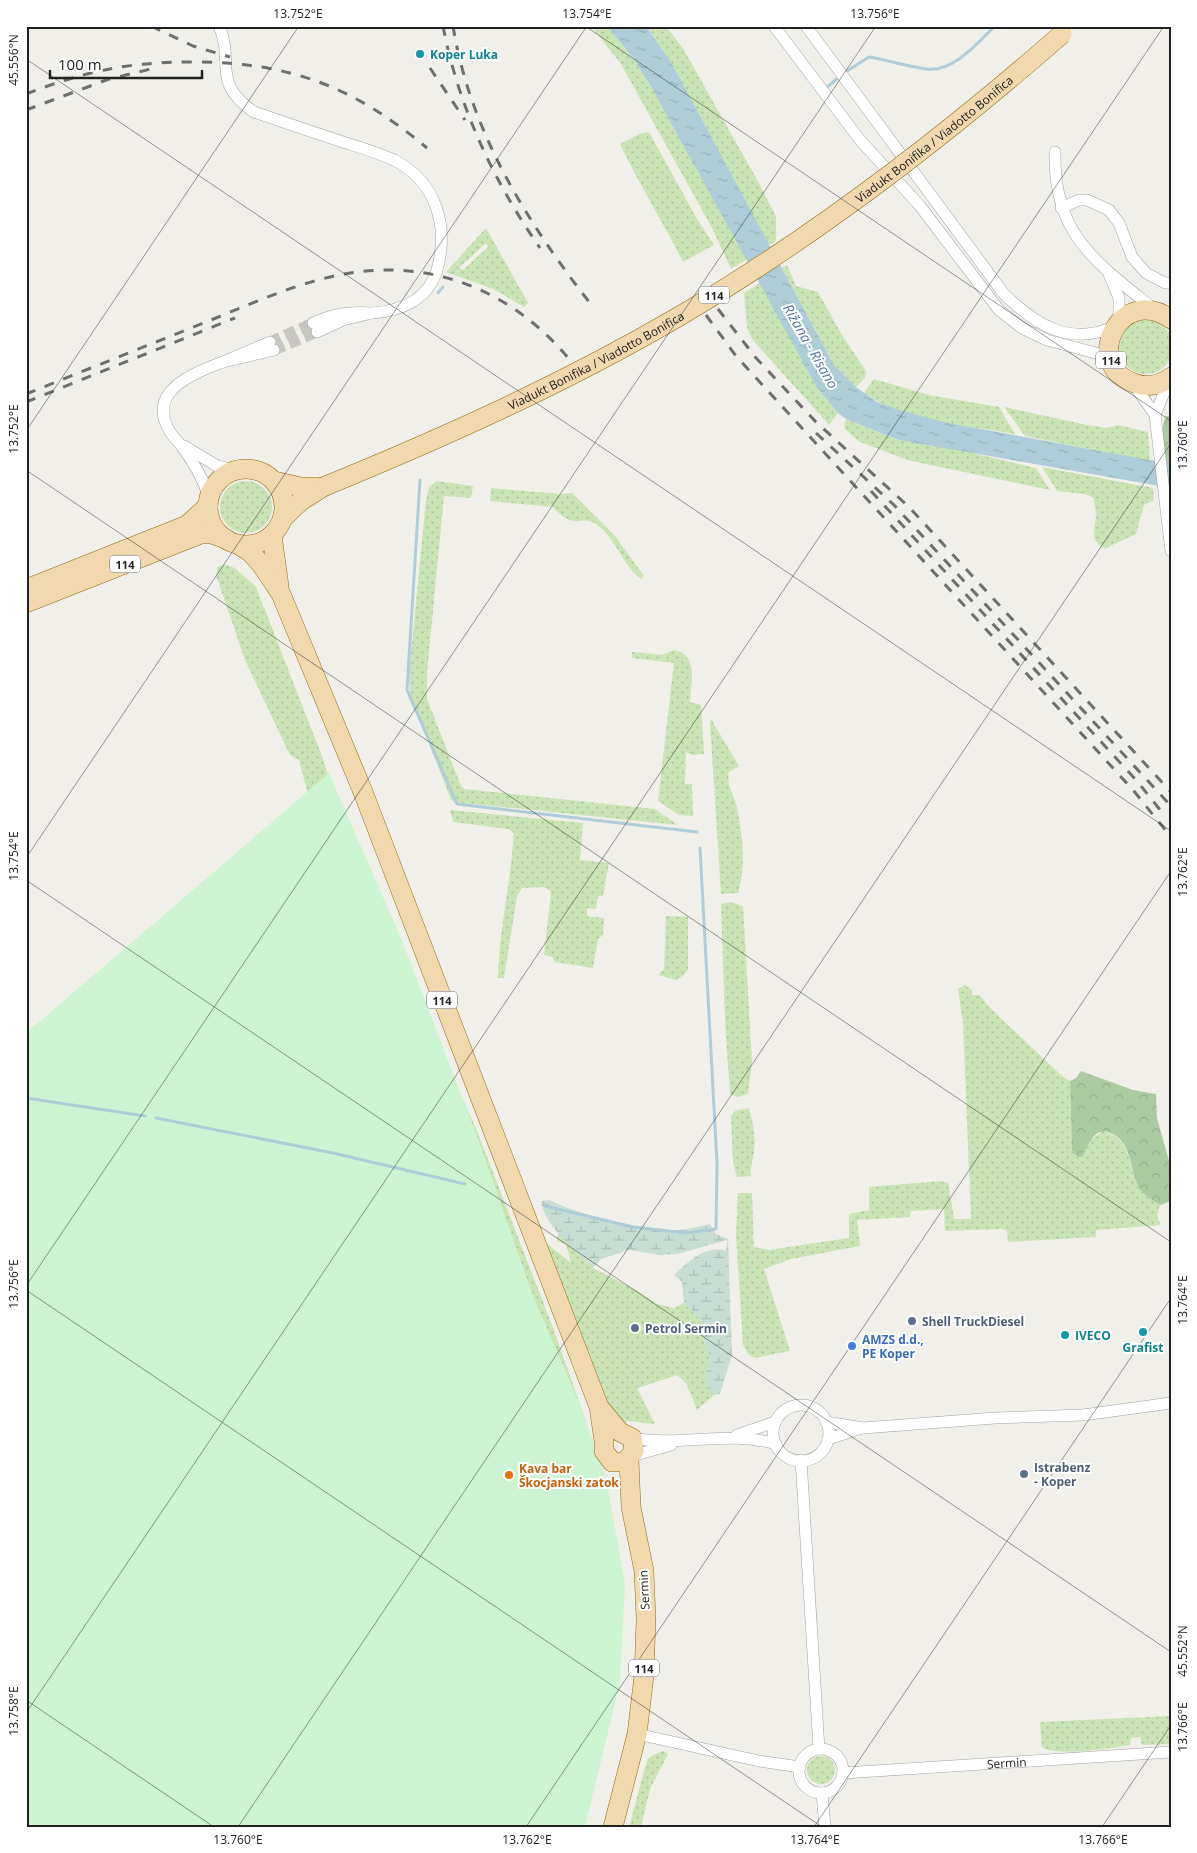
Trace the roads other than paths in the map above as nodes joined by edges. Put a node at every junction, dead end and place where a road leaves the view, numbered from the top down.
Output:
1 (219, 26) edge
2 (774, 26) edge
3 (806, 26) edge
4 (1067, 30) edge
5 (1054, 152) dead end
6 (1061, 208) junction
7 (1107, 270) junction
8 (1171, 283) edge
9 (1164, 315) edge
10 (1116, 324) junction
11 (315, 328) tunnel mouth
12 (272, 346) tunnel mouth
13 (1111, 360) junction
14 (1170, 377) edge
15 (1133, 383) junction
16 (1155, 418) junction
17 (180, 444) junction
18 (236, 470) junction
19 (274, 481) junction
20 (323, 487) junction
21 (209, 502) junction
22 (283, 518) junction
23 (272, 535) junction
24 (231, 541) junction
25 (1171, 551) edge
26 (26, 589) edge
27 (280, 594) junction
28 (26, 604) edge
29 (1171, 1403) edge
30 (775, 1422) junction
31 (826, 1422) junction
32 (864, 1428) junction
33 (731, 1437) junction
34 (690, 1440) junction
35 (828, 1440) junction
36 (776, 1444) junction
37 (622, 1448) junction
38 (801, 1460) junction
39 (637, 1734) junction
40 (819, 1749) junction
41 (1171, 1752) edge
42 (800, 1767) junction
43 (843, 1773) junction
44 (822, 1793) junction
45 (613, 1827) edge
46 (825, 1827) edge

1 - 11 street
2 - 13 street
3 - 10 street
4 - 20 main road, Viadukt Bonifika / Viadotto Bonifica / 114, bridge
5 - 6 street
6 - 7 street
6 - 8 street
7 - 9 street
7 - 10 street
9 - 10 main road
10 - 13 main road, 114
12 - 17 street
13 - 15 main road, 114
14 - 15 main road, 114
14 - 16 street
15 - 16 street
16 - 25 street
17 - 18 street
17 - 21 street
18 - 19 main road, 114
18 - 21 main road, 114
19 - 20 main road, 114
19 - 22 main road
20 - 22 main road, 114
21 - 24 main road, 114
21 - 26 main road, 114
22 - 23 main road, 114
23 - 24 main road, 114
23 - 27 main road, 114
24 - 27 main road, 114
24 - 28 main road, 114
27 - 37 main road, 114
29 - 32 street
30 - 31 street
30 - 33 street
30 - 36 street
31 - 32 street
31 - 35 street
32 - 35 street
33 - 34 street
33 - 36 street
34 - 37 street
34 - 37 street
35 - 38 street
36 - 38 street
37 - 39 main road, Sermin / 114
38 - 40 street
39 - 42 street
39 - 45 main road, Sermin / 114
40 - 42 street
40 - 43 street
41 - 43 street, Sermin
42 - 44 street
43 - 44 street
44 - 46 street

